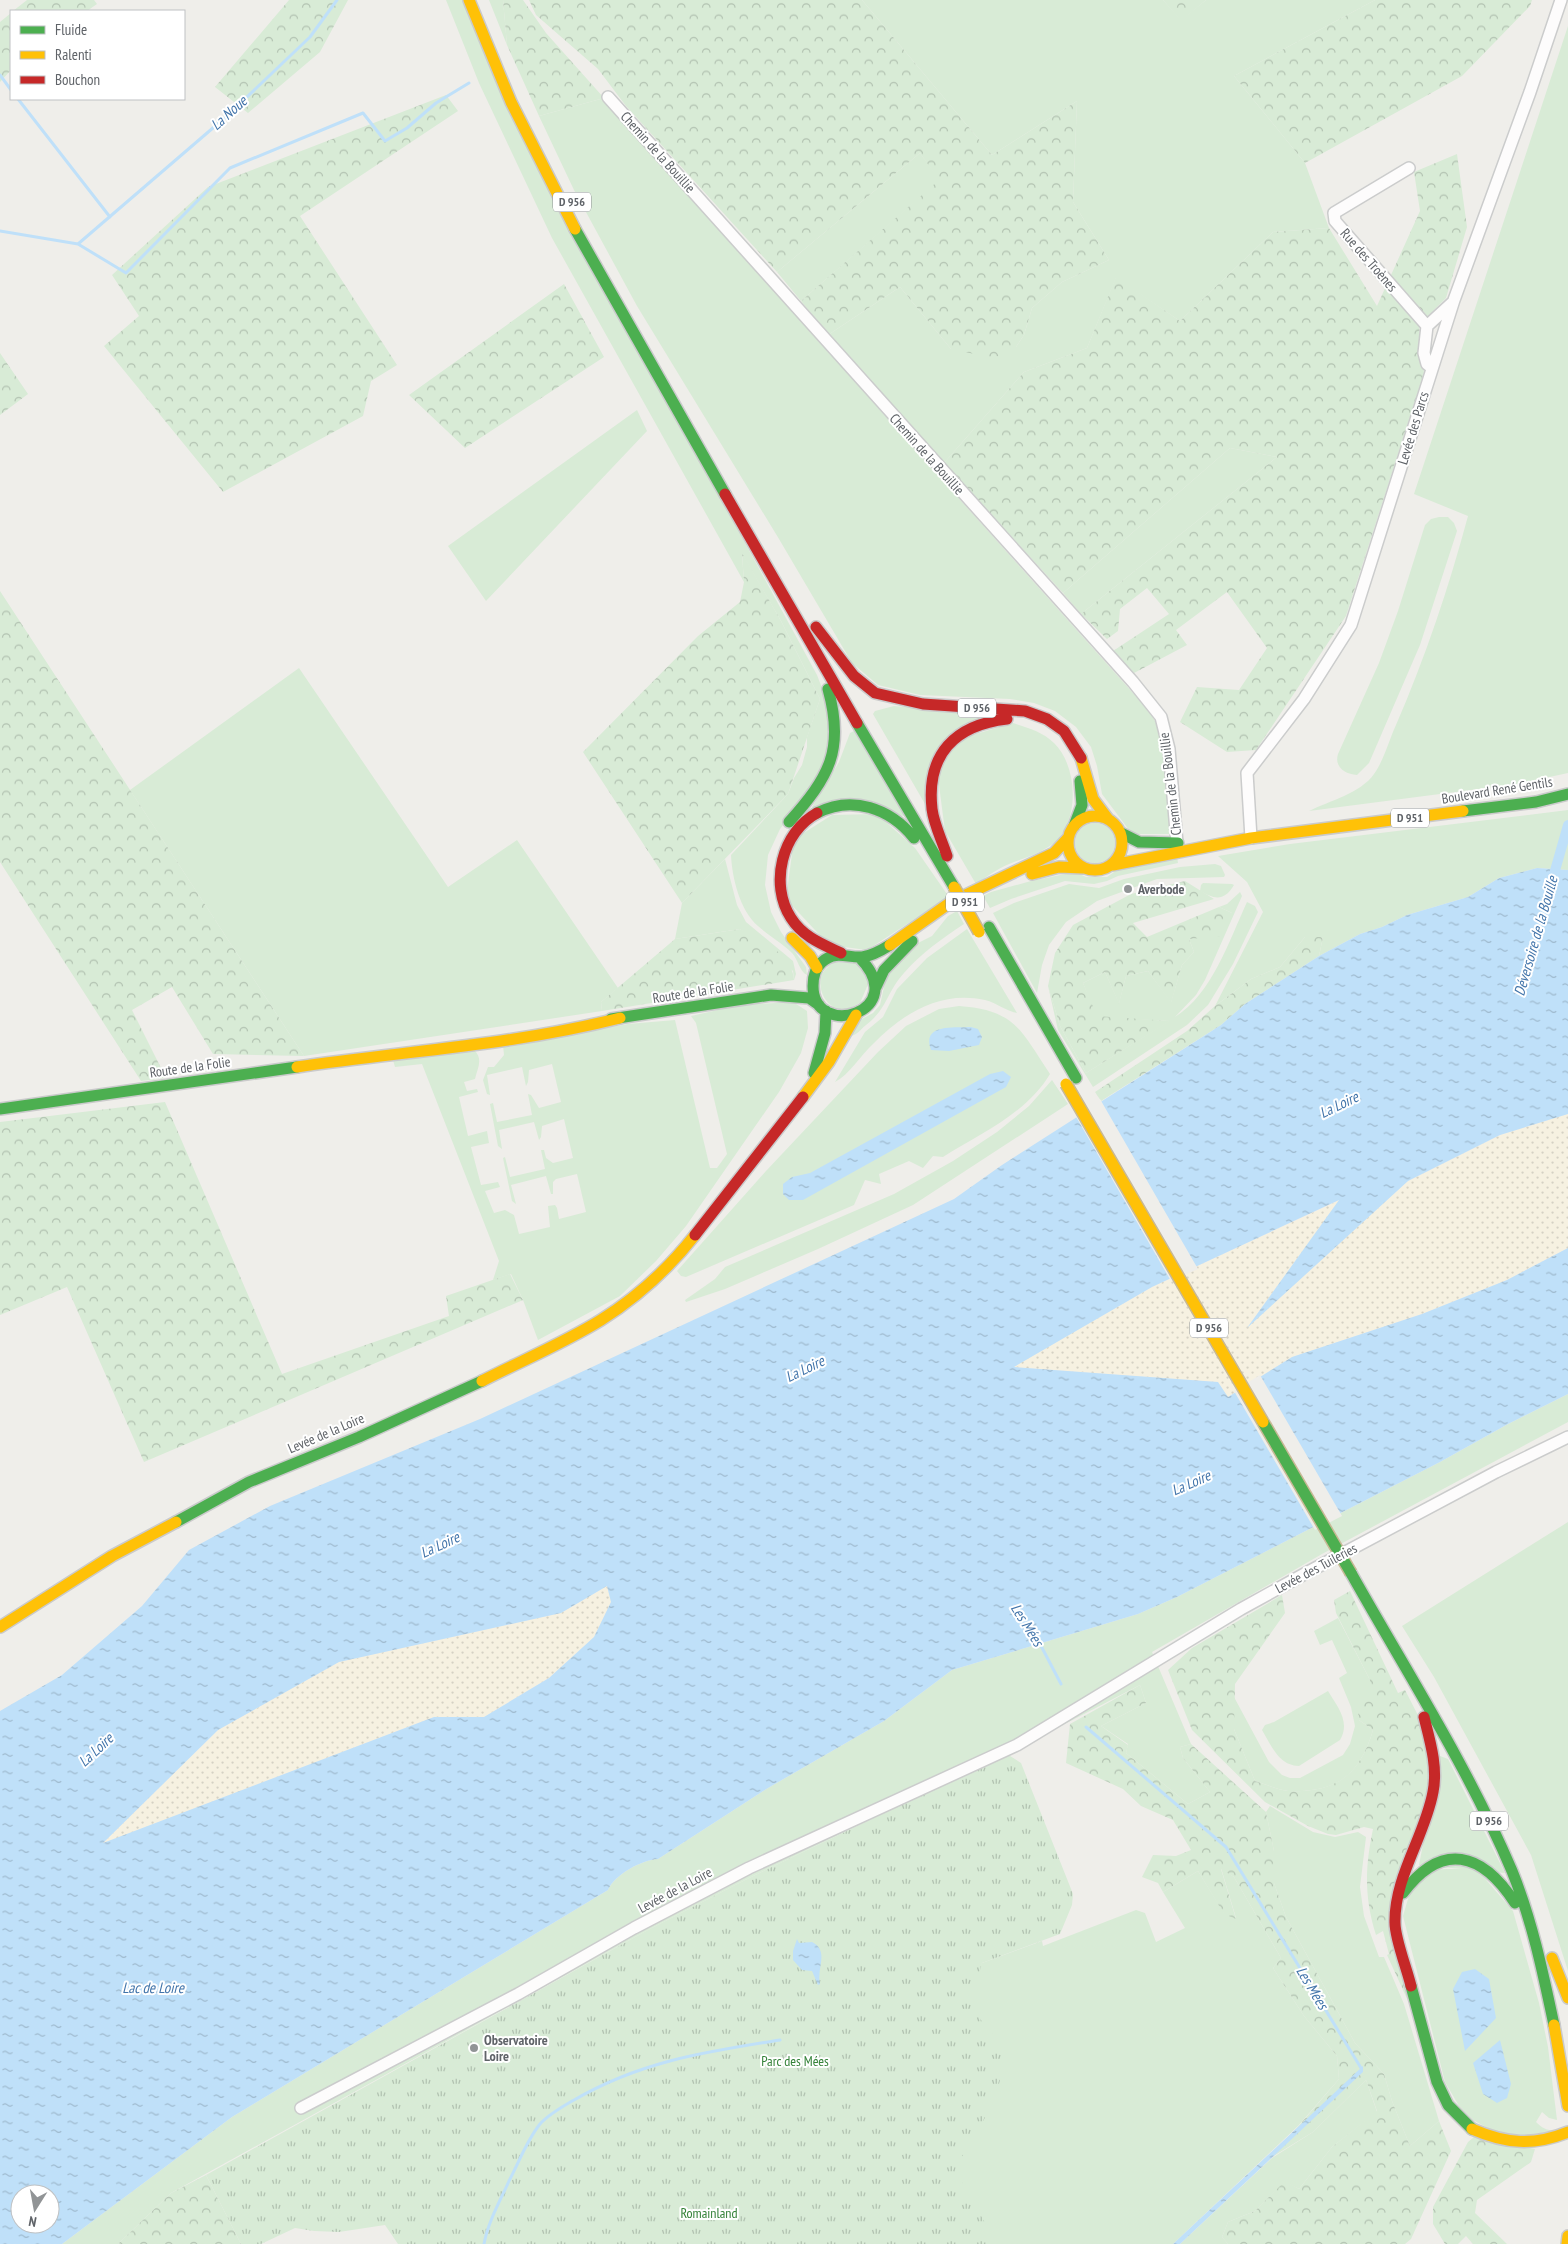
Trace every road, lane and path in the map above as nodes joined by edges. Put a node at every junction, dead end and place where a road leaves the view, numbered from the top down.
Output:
1 (469, 0) edge
2 (481, 0) edge
3 (1561, 0) edge
4 (608, 97) dead end
5 (1409, 168) dead end
6 (1454, 302) junction
7 (1427, 326) junction
8 (1432, 368) junction
9 (743, 501) dead end
10 (817, 656) junction
11 (850, 686) dead end
12 (883, 744) dead end
13 (1568, 794) edge
14 (1108, 819) junction
15 (1074, 826) junction
16 (1120, 833) junction
17 (1068, 838) junction
18 (1251, 838) junction
19 (1177, 843) junction
20 (948, 856) junction
21 (1113, 865) junction
22 (1083, 868) junction
23 (958, 885) junction
24 (841, 953) junction
25 (858, 957) junction
26 (815, 973) junction
27 (876, 987) junction
28 (770, 996) junction
29 (823, 1008) junction
30 (856, 1015) junction
31 (809, 1088) junction
32 (0, 1109) edge
33 (1568, 1436) edge
34 (1356, 1570) junction
35 (0, 1627) edge
36 (1415, 1686) junction
37 (1072, 1713) joint
38 (1396, 1906) junction
39 (1542, 1966) junction
40 (1565, 2002) edge
41 (1568, 2106) edge
42 (301, 2108) dead end
43 (1568, 2132) edge
44 (1568, 2236) edge
45 (1567, 2244) edge

1 - 10 main road, D 956
2 - 9 main road, D 956
3 - 6 street, Levée des Parcs
4 - 19 street, Chemin de la Bouillie
5 - 7 street, Rue des Troènes
6 - 7 street
6 - 8 street, Levée des Parcs
7 - 8 street
8 - 18 street, Levée des Parcs
10 - 23 main road, D 956
10 - 26 main road, D 956
11 - 14 main road, D 956
12 - 20 main road, D 956
13 - 18 main road, Boulevard René Gentils / D 951
14 - 15 main road
14 - 16 main road, D 951
15 - 17 main road, D 951
15 - 20 main road, D 956
16 - 19 main road, Boulevard René Gentils / D 951
16 - 21 main road
17 - 22 main road
17 - 25 main road, D 951
18 - 19 main road, Boulevard René Gentils / D 951
18 - 21 main road, Boulevard René Gentils / D 951
20 - 23 main road, D 956
21 - 22 main road, D 951
22 - 27 main road, D 951
23 - 24 main road, D 956
23 - 34 main road, D 956, bridge
24 - 25 main road, D 951
24 - 26 main road
25 - 27 main road
26 - 28 main road, Route de la Folie
26 - 29 main road, D 951
27 - 30 main road, D 951
28 - 29 main road, Route de la Folie
28 - 32 main road, Route de la Folie
29 - 30 main road
29 - 31 main road, D 951
30 - 31 main road, D 951
31 - 35 main road, Levée de la Loire / D 951
33 - 37 street, Levée des Tuileries
34 - 36 main road, D 956
34 - 40 main road, D 956
36 - 38 main road, D 956
36 - 39 main road, D 956
37 - 42 street, Levée de la Loire
38 - 39 main road, D 956
38 - 43 main road, D 956
39 - 41 main road, D 956
44 - 45 main road

